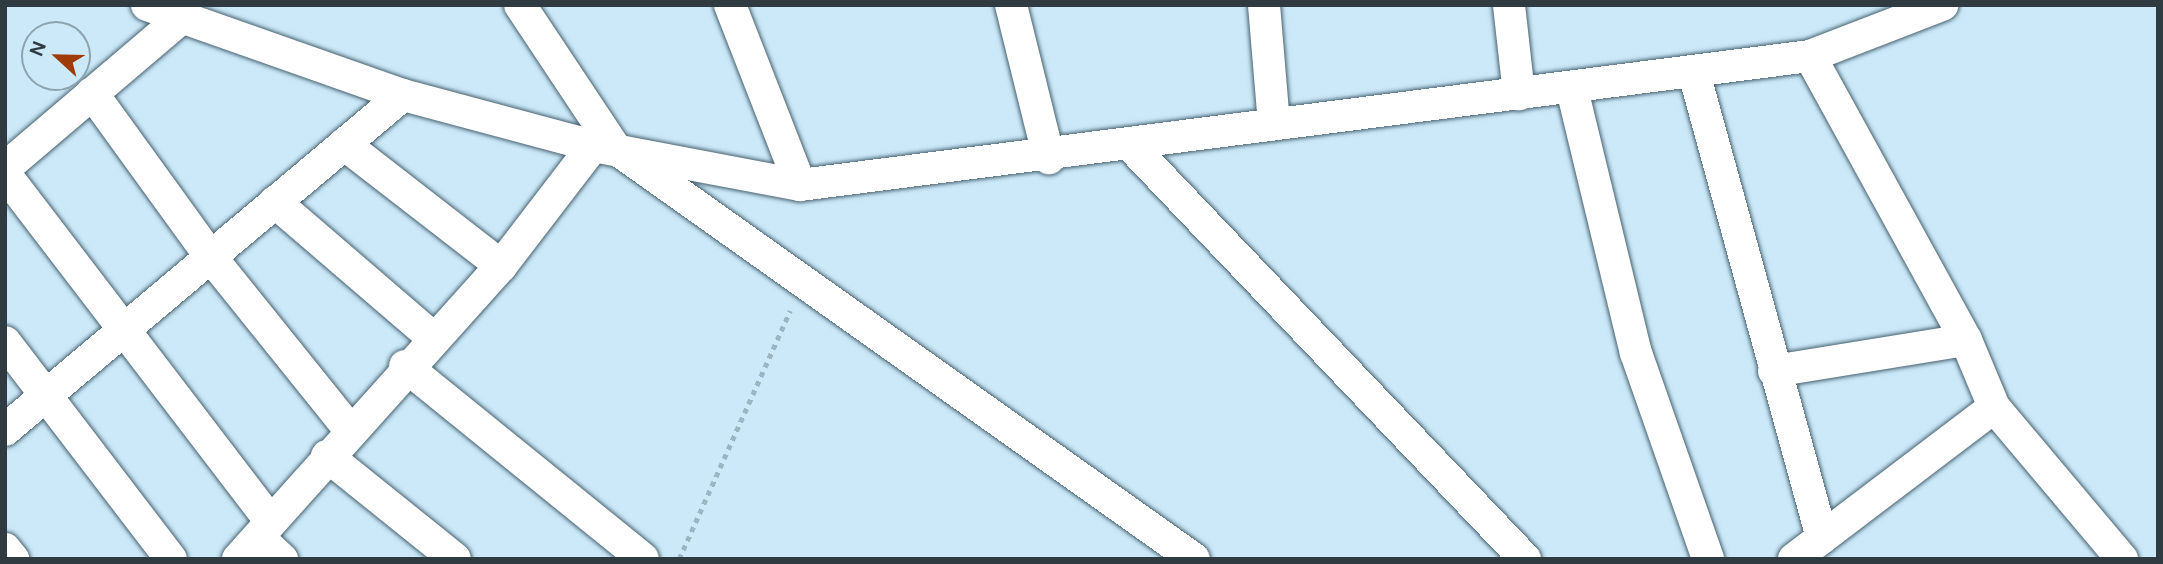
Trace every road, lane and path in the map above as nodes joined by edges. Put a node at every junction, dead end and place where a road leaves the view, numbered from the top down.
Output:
1 (147, 5) edge
2 (520, 5) edge
3 (730, 5) edge
4 (1012, 5) edge
5 (1264, 5) edge
6 (1509, 5) edge
7 (1941, 5) edge
8 (181, 18) junction
9 (1810, 56) junction
10 (1694, 73) junction
11 (1572, 89) junction
12 (92, 93) junction
13 (1518, 94) junction
14 (403, 95) junction
15 (1274, 124) junction
16 (344, 144) junction
17 (1132, 146) junction
18 (604, 147) junction
19 (1049, 158) junction
20 (5, 168) edge
21 (5, 174) edge
22 (800, 185) junction
23 (275, 202) junction
24 (210, 256) junction
25 (501, 266) junction
26 (803, 281) junction
27 (124, 328) junction
28 (434, 339) junction
29 (1966, 340) junction
30 (5, 342) edge
31 (405, 366) junction
32 (1774, 371) junction
33 (48, 392) junction
34 (1994, 407) junction
35 (349, 429) junction
36 (5, 430) edge
37 (327, 456) junction
38 (1822, 538) junction
39 (255, 539) edge
40 (5, 548) edge
41 (13, 559) edge
42 (171, 559) edge
43 (282, 559) edge
44 (455, 559) edge
45 (643, 559) edge
46 (679, 559) edge
47 (1194, 559) edge
48 (1525, 559) edge
49 (1707, 559) edge
50 (1794, 559) edge
51 (2122, 559) edge

1 - 8 street
2 - 18 street
3 - 22 street
4 - 19 street
5 - 15 street
6 - 13 street
7 - 9 street
8 - 12 street
8 - 14 street
9 - 10 street
9 - 29 street
10 - 11 street
10 - 32 street
11 - 13 street
11 - 49 street
12 - 20 street
12 - 24 street
13 - 15 street
14 - 16 street
14 - 18 street
15 - 17 street
16 - 23 street
16 - 25 street
17 - 19 street
17 - 48 street
18 - 22 street
18 - 25 street
18 - 26 street
19 - 22 street
21 - 27 street
23 - 24 street
23 - 28 street
24 - 27 street
24 - 35 street
25 - 28 street
26 - 46 path
26 - 47 street
27 - 33 street
27 - 39 street
28 - 31 street
29 - 32 street
29 - 34 street
30 - 33 street
31 - 35 street
31 - 45 street
32 - 38 street
33 - 36 street
33 - 42 street
34 - 38 street
34 - 51 street
35 - 37 street
37 - 39 street
37 - 44 street
38 - 50 street
39 - 43 street
40 - 41 street

